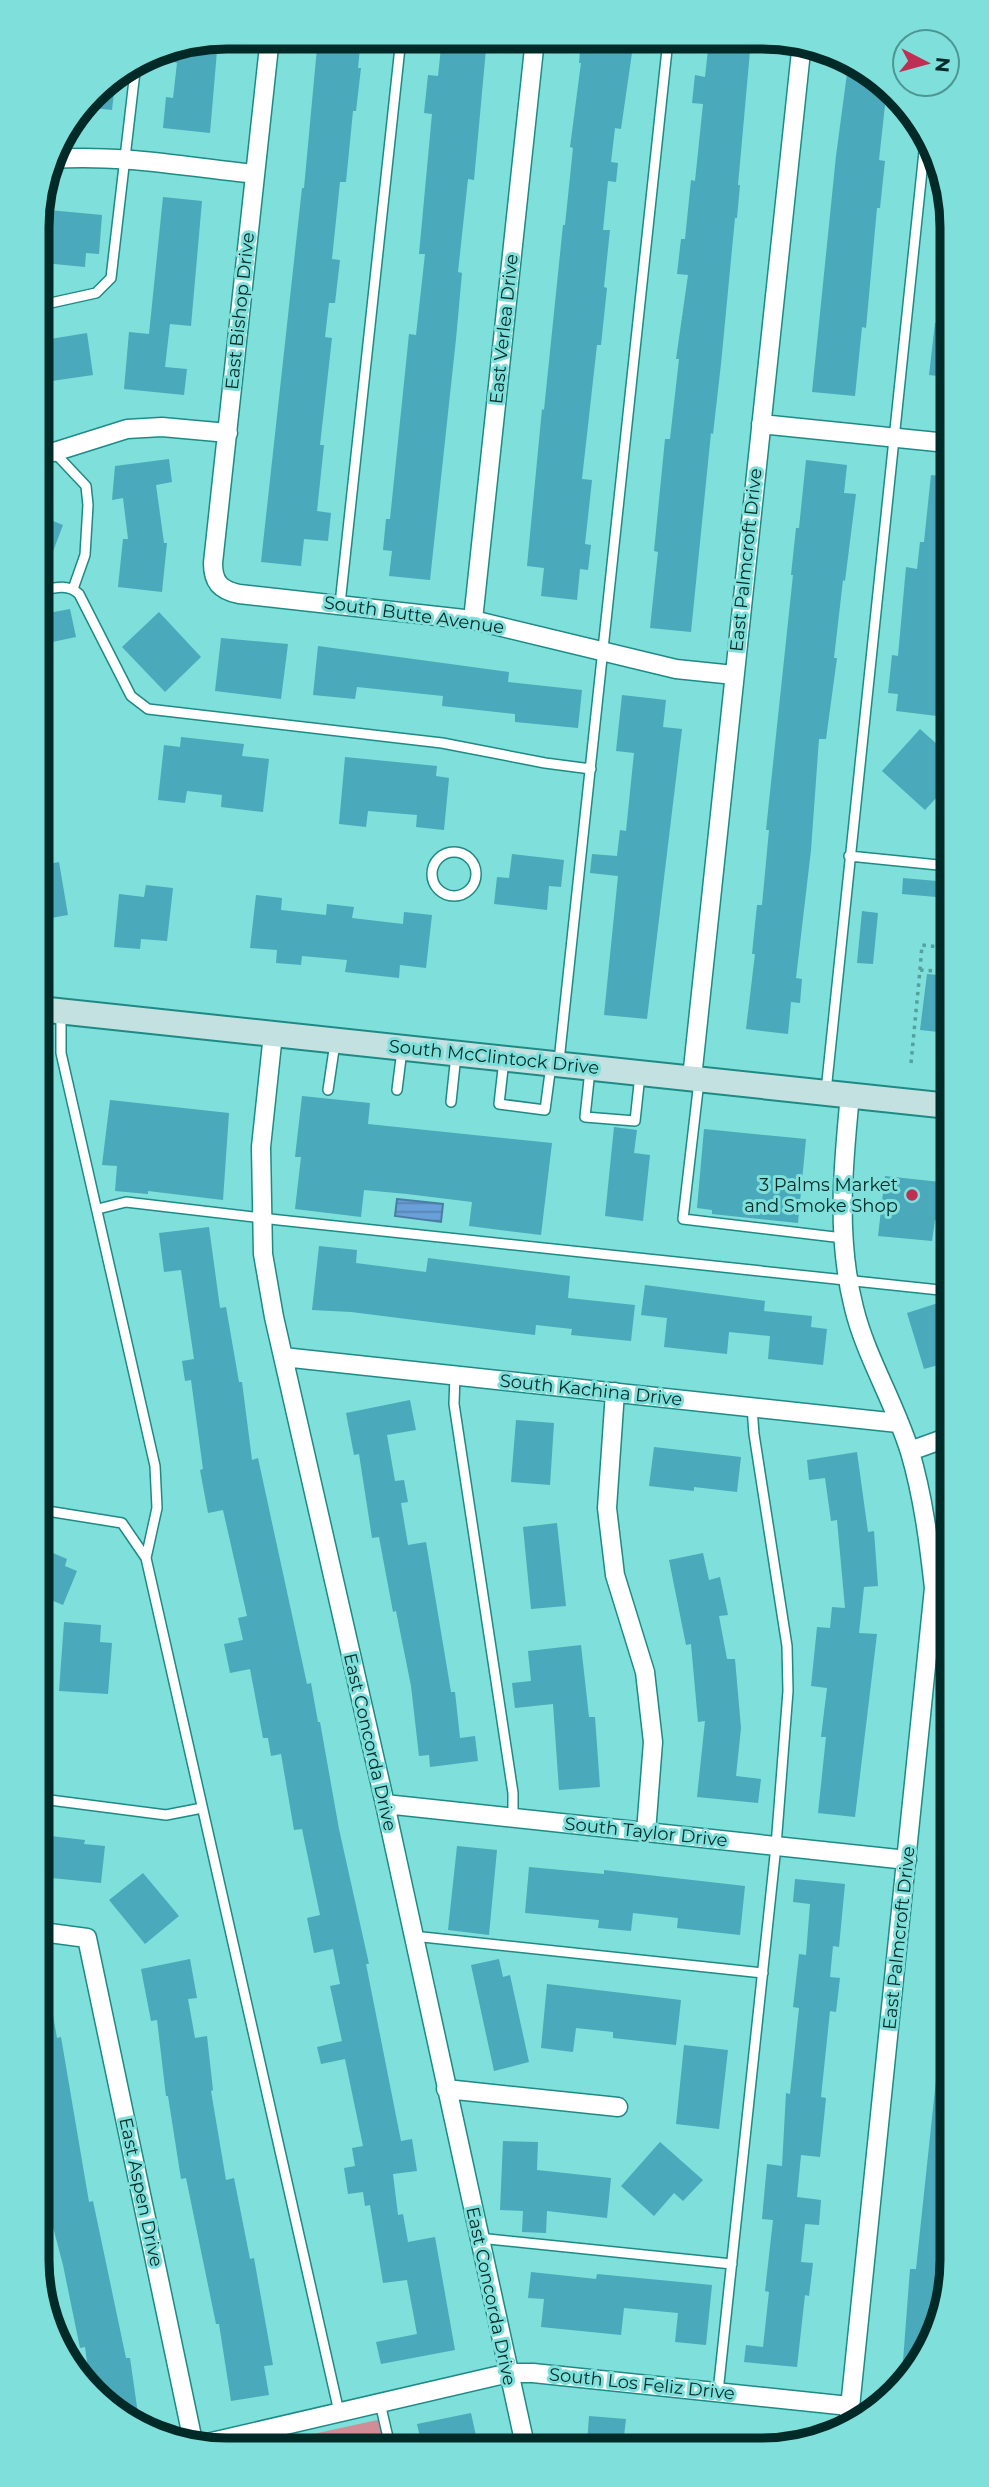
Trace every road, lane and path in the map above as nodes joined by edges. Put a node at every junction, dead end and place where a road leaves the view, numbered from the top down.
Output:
1 (269, 49) edge
2 (400, 49) edge
3 (534, 49) edge
4 (667, 49) edge
5 (801, 53) edge
6 (134, 75) edge
7 (924, 154) edge
8 (63, 158) edge
9 (124, 160) junction
10 (255, 174) junction
11 (49, 303) edge
12 (761, 424) junction
13 (228, 433) junction
14 (894, 437) junction
15 (940, 442) edge
16 (54, 452) joint
17 (217, 585) joint
18 (49, 589) edge
19 (73, 589) junction
20 (340, 604) junction
21 (472, 620) junction
22 (603, 651) junction
23 (734, 674) junction
24 (592, 769) junction
25 (849, 856) junction
26 (940, 865) edge
27 (476, 878) joint
28 (940, 947) edge
29 (920, 970) junction
30 (940, 971) edge
31 (50, 1010) edge
32 (273, 1034) junction
33 (335, 1041) junction
34 (402, 1048) junction
35 (456, 1054) junction
36 (504, 1059) junction
37 (911, 1063) dead end
38 (555, 1064) junction
39 (590, 1068) junction
40 (640, 1073) junction
41 (696, 1079) junction
42 (328, 1090) dead end
43 (397, 1090) dead end
44 (826, 1093) junction
45 (850, 1095) junction
46 (451, 1102) dead end
47 (940, 1105) edge
48 (97, 1209) junction
49 (261, 1218) junction
50 (843, 1238) junction
51 (848, 1280) junction
52 (940, 1290) edge
53 (283, 1357) junction
54 (455, 1375) junction
55 (615, 1392) junction
56 (752, 1407) junction
57 (898, 1423) junction
58 (940, 1440) edge
59 (909, 1451) junction
60 (49, 1511) edge
61 (146, 1558) junction
62 (49, 1800) edge
63 (385, 1804) junction
64 (202, 1808) junction
65 (513, 1818) junction
66 (646, 1832) junction
67 (776, 1846) junction
68 (907, 1860) junction
69 (49, 1933) edge
70 (413, 1936) junction
71 (763, 1973) junction
72 (446, 2089) junction
73 (618, 2107) dead end
74 (478, 2238) junction
75 (732, 2264) junction
76 (509, 2373) junction
77 (718, 2392) junction
78 (380, 2403) junction
79 (339, 2412) junction
80 (852, 2413) edge
81 (847, 2416) edge
82 (190, 2434) edge
83 (227, 2438) edge
84 (388, 2438) edge
85 (523, 2438) edge

1 - 10 street, East Bishop Drive
2 - 20 lane
3 - 21 street, East Verlea Drive
4 - 22 lane
5 - 12 street, East Palmcroft Drive
6 - 9 lane
7 - 14 lane
8 - 9 street
9 - 10 street
9 - 11 lane
10 - 13 street, East Bishop Drive
12 - 14 street
12 - 23 street, East Palmcroft Drive
13 - 16 street
13 - 17 street, East Bishop Drive
14 - 15 street
14 - 25 lane
16 - 19 lane
17 - 20 street, South Butte Avenue
18 - 19 lane
19 - 24 lane
20 - 21 street, South Butte Avenue
21 - 22 street, South Butte Avenue
22 - 23 street, South Butte Avenue
22 - 24 lane
23 - 41 street, East Palmcroft Drive
24 - 38 lane
25 - 26 lane
25 - 44 lane
27 - 27 lane
28 - 29 path
29 - 30 path
29 - 37 path
31 - 32 main road, South McClintock Drive
31 - 48 lane
32 - 33 main road, South McClintock Drive
32 - 49 street, East Concorda Drive
33 - 34 main road, South McClintock Drive
33 - 42 lane
34 - 35 main road, South McClintock Drive
34 - 43 lane
35 - 36 main road, South McClintock Drive
35 - 46 lane
36 - 38 main road, South McClintock Drive
36 - 38 lane
38 - 39 main road, South McClintock Drive
39 - 40 main road, South McClintock Drive
39 - 40 lane
40 - 41 main road, South McClintock Drive
41 - 44 main road, South McClintock Drive
41 - 50 lane
44 - 45 main road, South McClintock Drive
45 - 47 main road, South McClintock Drive
45 - 50 street, East Palmcroft Drive
48 - 49 lane
48 - 61 lane
49 - 51 lane
49 - 53 street, East Concorda Drive
50 - 51 street, East Palmcroft Drive
51 - 52 lane
51 - 57 street, East Palmcroft Drive
53 - 54 street, South Kachina Drive
53 - 63 street, East Concorda Drive
54 - 55 street, South Kachina Drive
54 - 65 lane
55 - 56 street, South Kachina Drive
55 - 66 street
56 - 57 street, South Kachina Drive
56 - 67 lane
57 - 59 street, East Palmcroft Drive
58 - 59 street
59 - 68 street, East Palmcroft Drive
60 - 61 lane
61 - 64 lane
62 - 64 lane
63 - 65 street, South Taylor Drive
63 - 70 street, East Concorda Drive
64 - 79 lane
65 - 66 street, South Taylor Drive
66 - 67 street, South Taylor Drive
67 - 68 street, South Taylor Drive
67 - 71 lane
68 - 80 street, East Palmcroft Drive
69 - 82 street, East Aspen Drive
70 - 71 lane
70 - 72 street, East Concorda Drive
71 - 75 lane
72 - 73 street
72 - 74 street, East Concorda Drive
74 - 75 lane
74 - 76 street, East Concorda Drive
75 - 77 lane
76 - 77 street, South Los Feliz Drive
76 - 78 street, South Los Feliz Drive
76 - 85 street, East Concorda Drive
77 - 81 street, South Los Feliz Drive
78 - 79 street, South Los Feliz Drive
78 - 84 lane
79 - 83 street, South Los Feliz Drive

